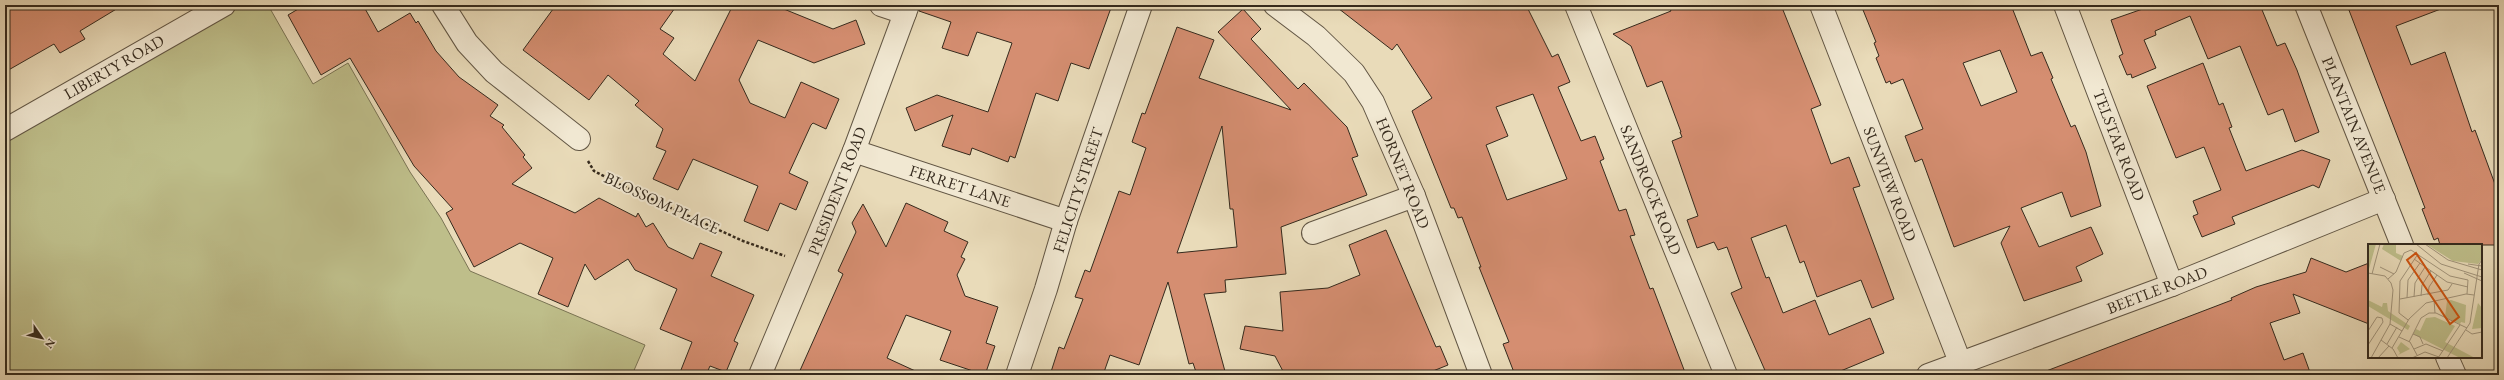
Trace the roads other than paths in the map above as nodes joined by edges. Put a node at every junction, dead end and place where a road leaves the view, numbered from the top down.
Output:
1 (224, 5) edge
2 (443, 5) edge
3 (881, 5) edge
4 (1141, 5) edge
5 (1275, 5) edge
6 (1576, 5) edge
7 (1821, 5) edge
8 (2065, 5) edge
9 (2306, 5) edge
10 (906, 9) edge
11 (5, 130) edge
12 (579, 139) road end
13 (854, 151) junction
14 (1414, 196) junction
15 (2384, 199) junction
16 (1066, 221) junction
17 (1313, 233) dead end
18 (2402, 244) edge
19 (2172, 285) junction
20 (2447, 358) edge
21 (1960, 362) junction
22 (760, 375) edge
23 (1017, 375) edge
24 (1481, 375) edge
25 (1726, 375) edge
26 (1928, 375) edge
27 (2454, 375) edge

1 - 11 street, LIBERTY ROAD
2 - 12 street
3 - 10 street
4 - 16 street, FELICITY STREET
5 - 14 street, HORNET ROAD
6 - 25 street, SANDROCK ROAD
7 - 21 street, SUNVIEW ROAD
8 - 19 street, TELSTAR ROAD
9 - 15 street, PLANTAIN AVENUE
10 - 13 street, PRESIDENT ROAD
13 - 16 street, FERRET LANE
13 - 22 street, PRESIDENT ROAD
14 - 17 street
14 - 24 street, HORNET ROAD
15 - 18 street, PLANTAIN AVENUE
15 - 19 street, BEETLE ROAD
16 - 23 street, FELICITY STREET
19 - 21 street, BEETLE ROAD
20 - 27 street
21 - 26 street, BEETLE ROAD

